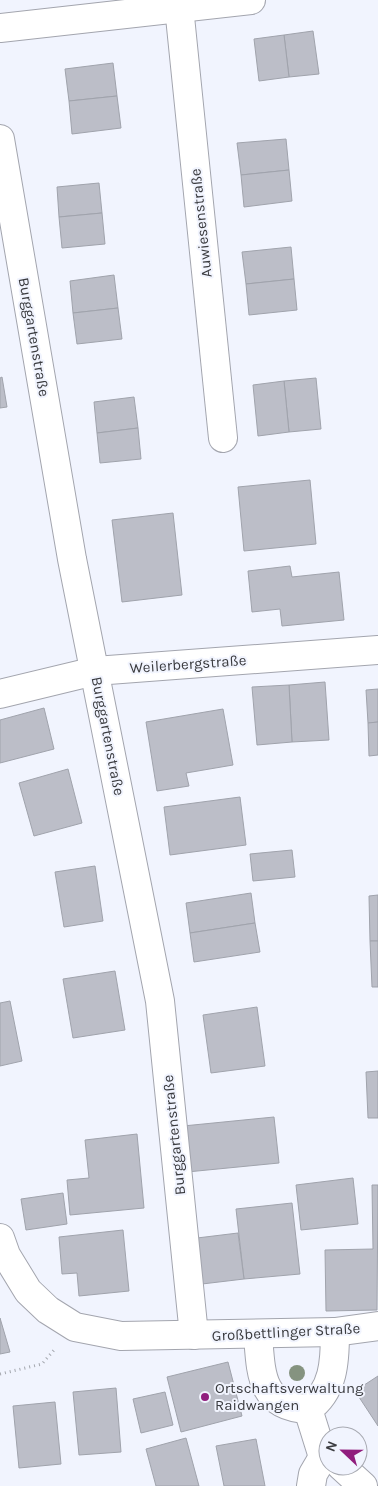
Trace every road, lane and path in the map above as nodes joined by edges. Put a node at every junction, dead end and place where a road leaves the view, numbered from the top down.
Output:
1 (251, 0) edge
2 (179, 7) junction
3 (0, 28) edge
4 (0, 138) edge
5 (223, 438) dead end
6 (378, 650) edge
7 (95, 671) junction
8 (0, 694) edge
9 (0, 1238) edge
10 (378, 1326) edge
11 (75, 1327) junction
12 (335, 1332) junction
13 (258, 1335) junction
14 (194, 1336) junction
15 (0, 1374) edge
16 (308, 1409) junction
17 (318, 1432) edge
18 (318, 1470) edge
19 (350, 1476) edge
20 (311, 1486) edge
21 (363, 1486) edge

1 - 2 street
2 - 3 street
2 - 5 street, Auwiesenstraße
4 - 7 street, Burggartenstraße
6 - 7 street, Weilerbergstraße
7 - 8 street, Weilerbergstraße
7 - 14 street, Burggartenstraße
9 - 11 street
10 - 12 street, Großbettlinger Straße
11 - 14 street, Großbettlinger Straße
11 - 15 path
12 - 13 street, Großbettlinger Straße
12 - 16 street
13 - 14 street, Großbettlinger Straße
13 - 16 street
16 - 17 street
18 - 20 street
19 - 21 street

